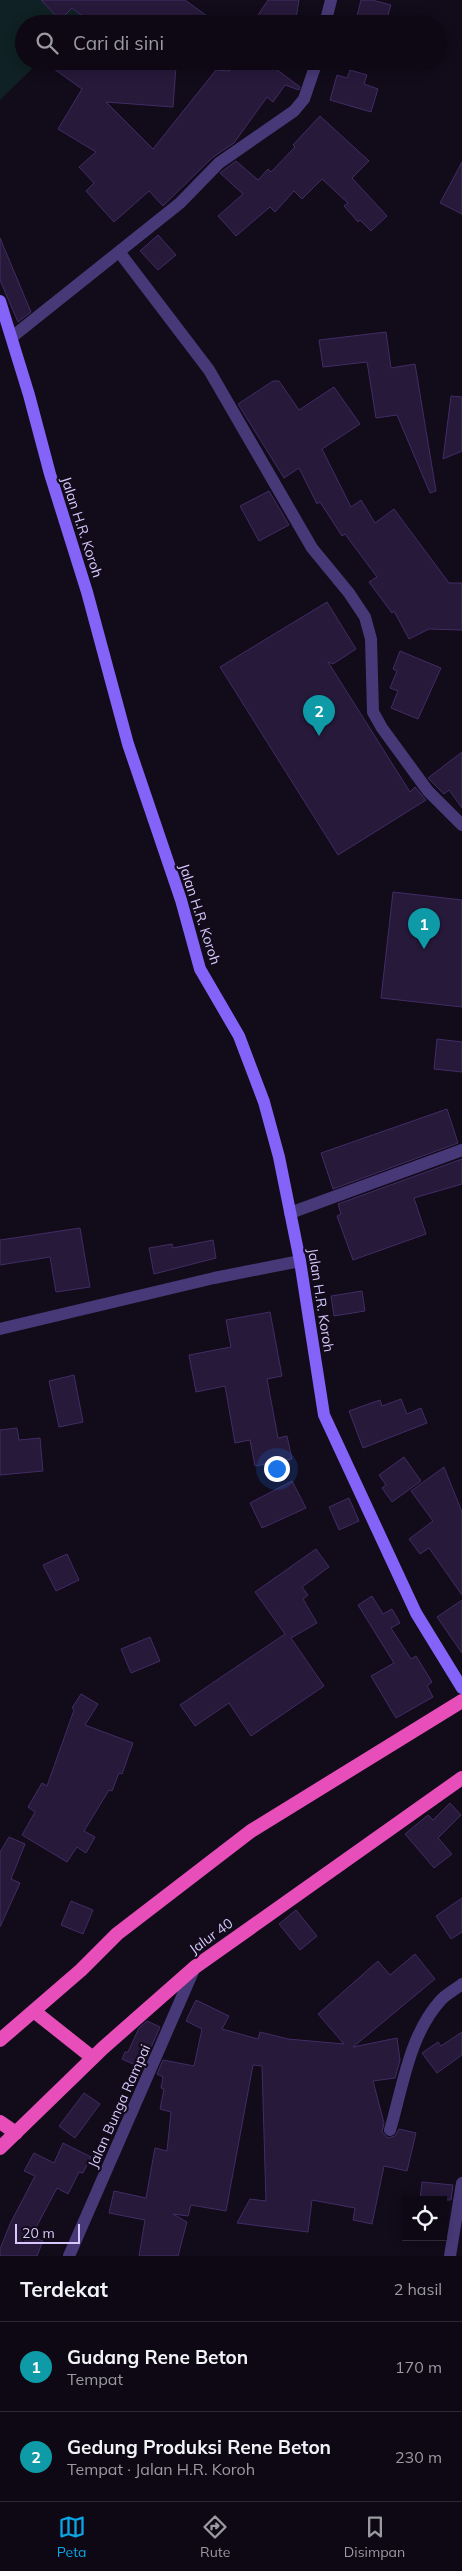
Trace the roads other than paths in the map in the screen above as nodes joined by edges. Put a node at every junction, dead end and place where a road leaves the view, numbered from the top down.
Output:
1 (331, 0) edge
2 (327, 15) edge
3 (314, 70) edge
4 (120, 253) junction
5 (0, 301) edge
6 (12, 337) junction
7 (462, 826) edge
8 (462, 1150) edge
9 (290, 1213) junction
10 (300, 1262) junction
11 (0, 1329) edge
12 (462, 1688) edge
13 (462, 1701) edge
14 (462, 1778) edge
15 (195, 1967) junction
16 (462, 1984) edge
17 (35, 2012) junction
18 (0, 2040) edge
19 (93, 2058) junction
20 (0, 2122) edge
21 (390, 2130) dead end
22 (16, 2133) junction
23 (0, 2148) edge
24 (462, 2182) edge
25 (69, 2256) edge
26 (450, 2256) edge

1 - 2 street
3 - 4 street
4 - 6 street
4 - 7 street
5 - 6 main road, Jalan H.R. Koroh
6 - 9 main road, Jalan H.R. Koroh
8 - 9 street
9 - 10 main road, Jalan H.R. Koroh
10 - 11 street
10 - 12 main road, Jalan H.R. Koroh
13 - 17 highway
14 - 15 highway, Jalur 40
15 - 19 highway, Jalur 40
15 - 25 street, Jalan Bunga Rampai
16 - 21 street
17 - 18 highway
17 - 19 highway
19 - 22 highway, Jalur 40
20 - 22 highway
22 - 23 highway, Jalur 40
24 - 26 street

